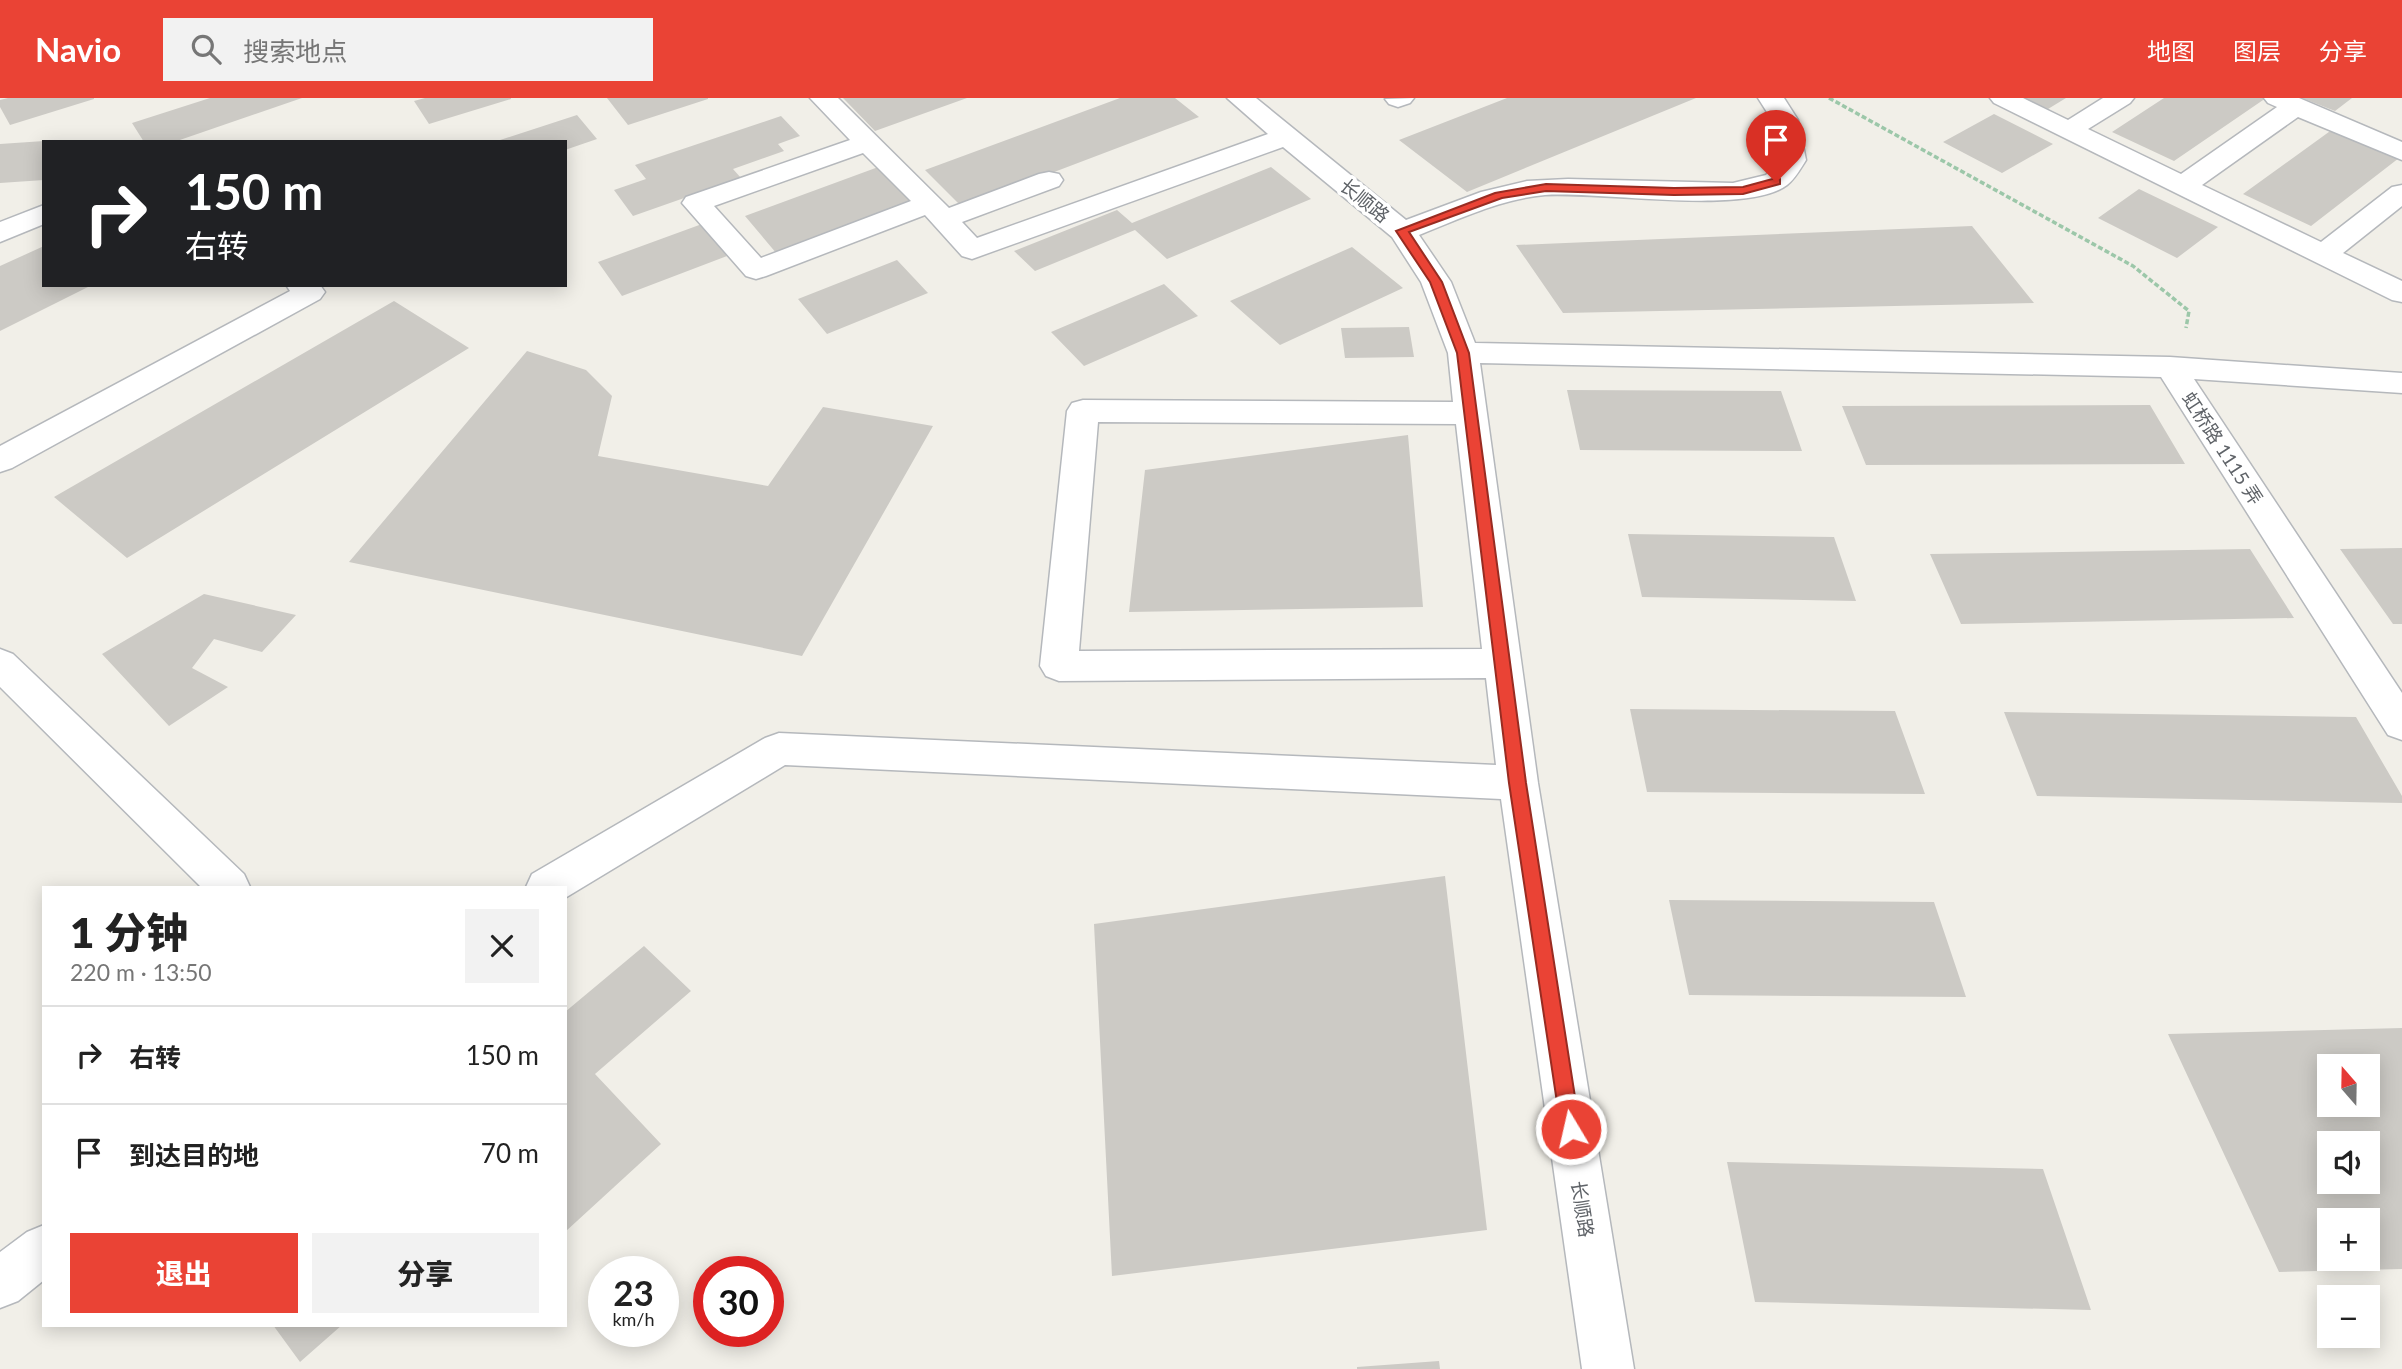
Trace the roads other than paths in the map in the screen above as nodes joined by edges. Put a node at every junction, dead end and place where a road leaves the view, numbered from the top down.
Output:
1 (823, 98) edge
2 (1240, 98) edge
3 (1771, 98) edge
4 (2003, 98) edge
5 (2120, 98) edge
6 (2286, 102) edge
7 (2070, 130) junction
8 (1287, 136) junction
9 (866, 143) junction
10 (2402, 152) edge
11 (1049, 180) dead end
12 (2182, 186) junction
13 (2402, 193) edge
14 (936, 211) junction
15 (42, 213) edge
16 (1402, 231) junction
17 (0, 233) edge
18 (2323, 254) junction
19 (304, 287) edge
20 (2402, 293) edge
21 (1463, 353) junction
22 (2170, 367) junction
23 (2402, 383) edge
24 (1471, 413) junction
25 (0, 460) edge
26 (1504, 663) junction
27 (0, 664) edge
28 (2402, 724) edge
29 (1518, 783) junction
30 (228, 886) edge
31 (549, 886) edge
32 (42, 1251) edge
33 (0, 1283) edge
34 (1608, 1369) edge

1 - 9 street
2 - 8 street, 长顺路
3 - 16 street
4 - 7 street
5 - 7 street
6 - 10 street
6 - 12 street
7 - 12 street
8 - 14 street
8 - 16 street, 长顺路
9 - 14 street
9 - 14 street
11 - 14 street
12 - 18 street
13 - 18 street
15 - 17 street
16 - 21 street, 长顺路
18 - 20 street
19 - 25 street
21 - 22 street
21 - 24 street, 长顺路
22 - 23 street, 虹桥路 1115 弄
22 - 28 street, 虹桥路 1115 弄
24 - 26 street, 长顺路
24 - 26 street
26 - 29 street, 长顺路
27 - 30 street
29 - 31 street
29 - 34 street, 长顺路
32 - 33 street

